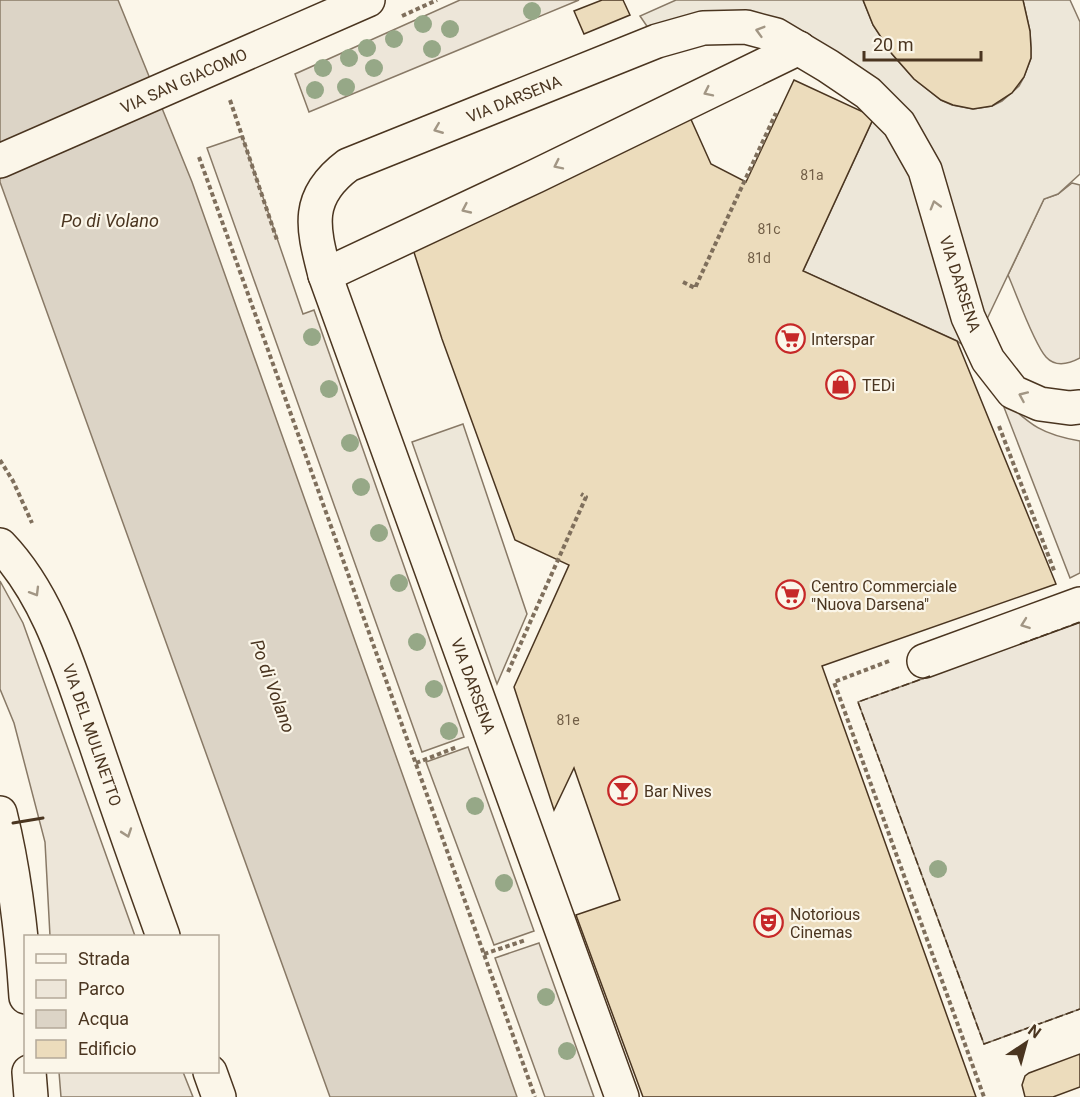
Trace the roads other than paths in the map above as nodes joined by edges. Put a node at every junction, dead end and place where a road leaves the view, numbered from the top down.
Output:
1 (368, 0) edge
2 (798, 48) junction
3 (0, 161) edge
4 (325, 275) junction
5 (1080, 407) edge
6 (0, 546) edge
7 (1069, 593) edge
8 (912, 659) road end
9 (1, 819) edge
10 (163, 935) edge
11 (24, 979) edge
12 (29, 1073) edge
13 (211, 1073) edge
14 (31, 1097) edge
15 (219, 1097) edge
16 (622, 1097) edge

1 - 3 main road, VIA SAN GIACOMO
2 -> 4 main road
2 -> 4 main road, VIA DARSENA
5 -> 2 main road, VIA DARSENA
4 - 16 main road, VIA DARSENA
6 -> 10 main road, VIA DEL MULINETTO
7 -> 8 main road
9 - 11 main road
12 - 14 main road
13 - 15 main road

